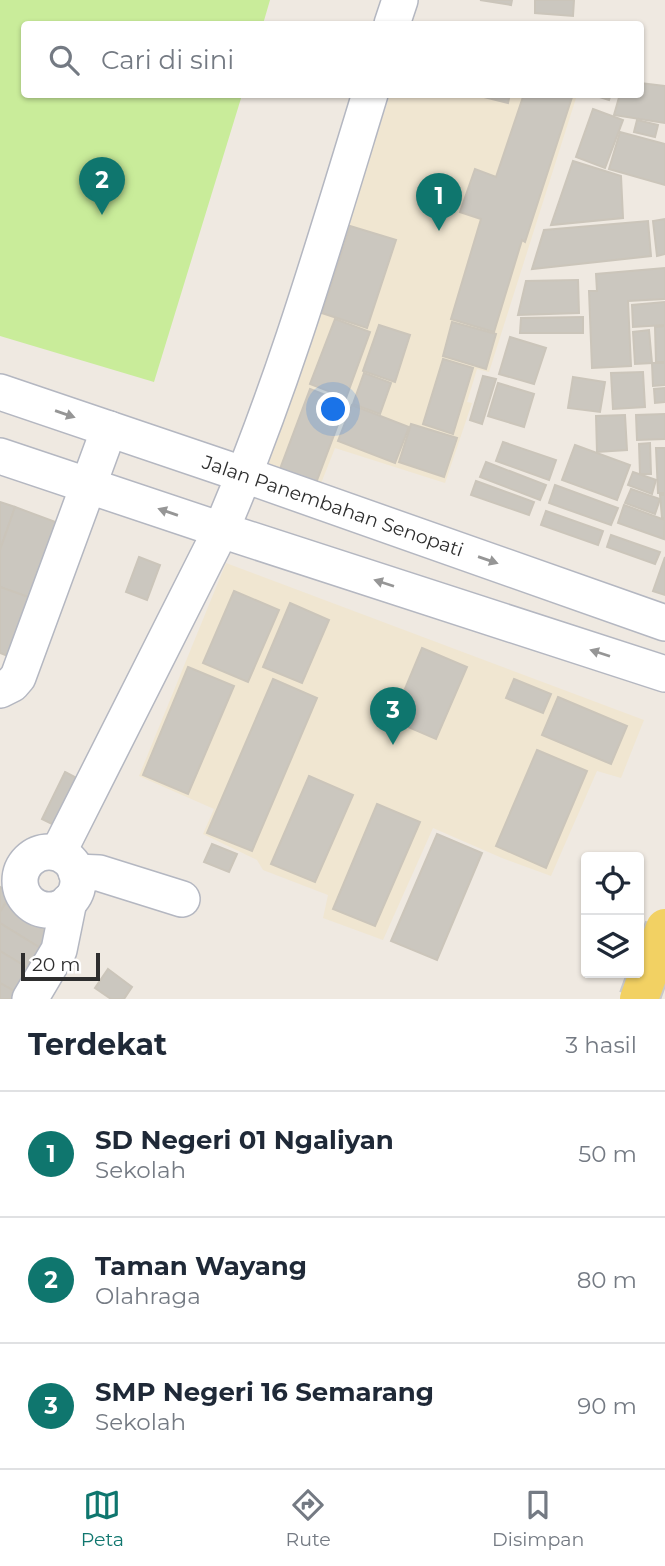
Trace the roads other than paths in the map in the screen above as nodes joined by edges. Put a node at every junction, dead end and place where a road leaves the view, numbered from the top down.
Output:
1 (400, 0) edge
2 (393, 21) edge
3 (369, 98) edge
4 (0, 392) edge
5 (109, 429) junction
6 (0, 456) edge
7 (245, 475) junction
8 (89, 485) junction
9 (221, 530) junction
10 (665, 623) edge
11 (665, 674) edge
12 (6, 679) edge
13 (11, 870) edge
14 (68, 875) junction
15 (182, 899) dead end
16 (665, 928) edge
17 (30, 999) edge
18 (639, 999) edge

1 - 2 street
3 - 7 street
4 -> 5 street, Jalan Panembahan Senopati
5 - 7 street, Jalan Panembahan Senopati
5 - 8 street
6 - 8 street
7 - 9 street
7 -> 10 street, Jalan Panembahan Senopati
9 -> 8 street
8 - 12 street
11 -> 9 street
9 - 14 street
13 - 14 street
13 - 14 street
14 - 15 street
14 - 17 street
16 - 18 main road, bridge

